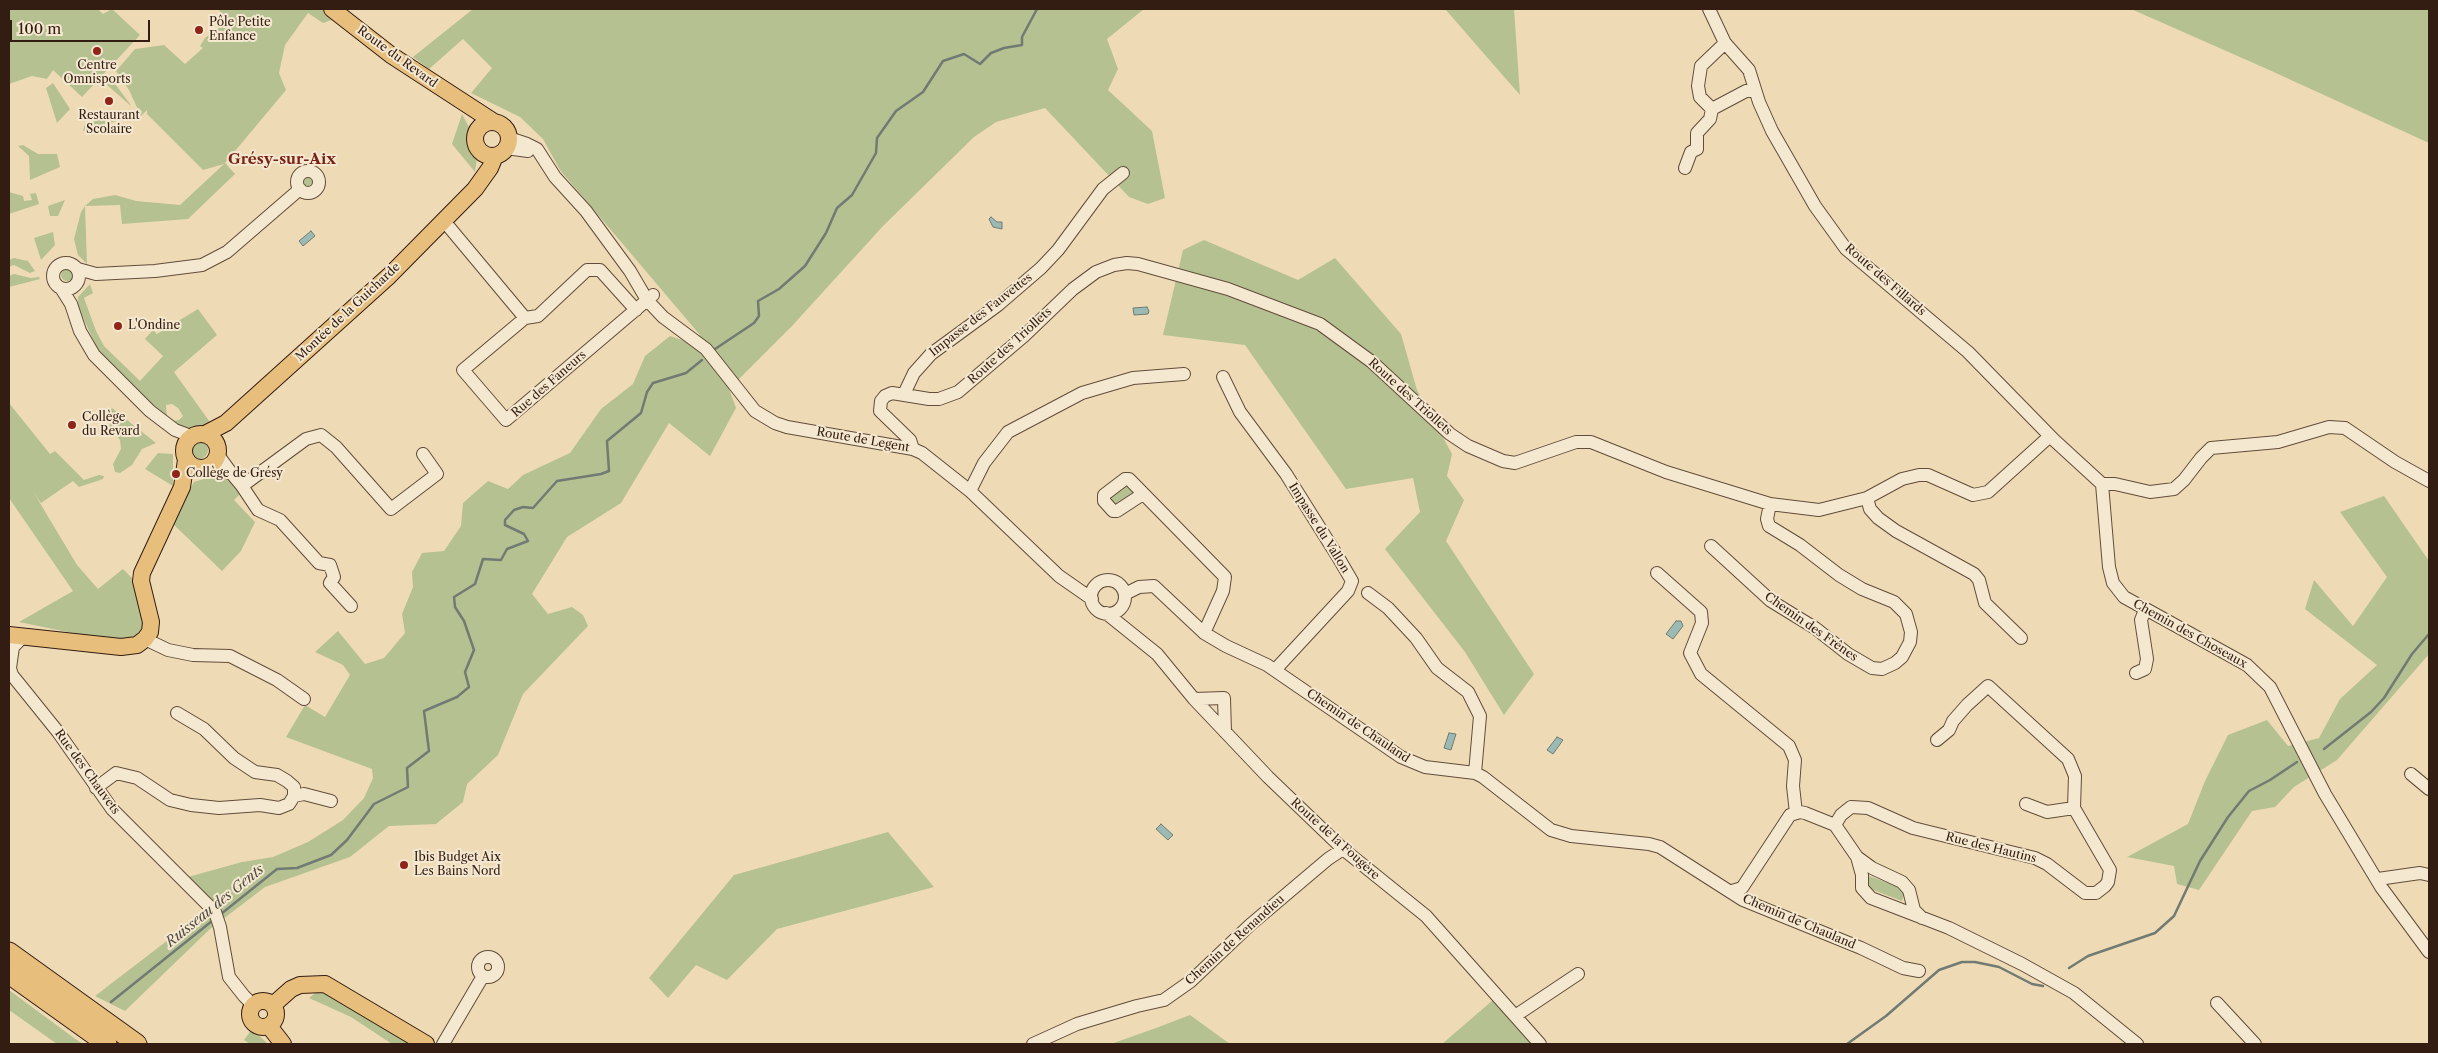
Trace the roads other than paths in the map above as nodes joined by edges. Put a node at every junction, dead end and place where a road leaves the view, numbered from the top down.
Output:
1 (332, 9) edge
2 (1709, 9) edge
3 (1725, 43) junction
4 (1756, 90) junction
5 (464, 104) junction
6 (1712, 109) junction
7 (494, 122) junction
8 (477, 130) junction
9 (498, 149) junction
10 (1685, 168) dead end
11 (1123, 173) dead end
12 (300, 190) dead end
13 (444, 221) junction
14 (78, 269) junction
15 (96, 274) junction
16 (76, 284) junction
17 (61, 288) junction
18 (650, 297) junction
19 (71, 304) junction
20 (636, 310) junction
21 (526, 318) junction
22 (1184, 374) dead end
23 (1223, 377) dead end
24 (904, 394) junction
25 (2050, 436) junction
26 (914, 449) junction
27 (202, 451) junction
28 (422, 454) dead end
29 (2429, 480) edge
30 (2102, 484) junction
31 (242, 486) junction
32 (970, 491) junction
33 (1143, 494) dead end
34 (1867, 498) junction
35 (1770, 504) junction
36 (1711, 546) dead end
37 (1656, 573) dead end
38 (1071, 582) junction
39 (1117, 582) junction
40 (1099, 583) junction
41 (1139, 587) junction
42 (1368, 593) dead end
43 (1125, 594) junction
44 (1092, 599) junction
45 (352, 606) dead end
46 (1122, 607) junction
47 (2145, 610) junction
48 (1106, 613) junction
49 (13, 632) edge
50 (1132, 632) junction
51 (1204, 634) junction
52 (2021, 638) dead end
53 (145, 639) junction
54 (9, 666) edge
55 (1275, 670) junction
56 (2136, 673) dead end
57 (304, 699) dead end
58 (1194, 699) junction
59 (177, 713) dead end
60 (1225, 732) junction
61 (1937, 740) dead end
62 (1476, 773) junction
63 (2412, 774) dead end
64 (96, 788) junction
65 (2429, 789) edge
66 (294, 796) junction
67 (331, 802) dead end
68 (2026, 804) dead end
69 (2074, 808) junction
70 (1791, 816) junction
71 (1835, 824) junction
72 (1344, 850) junction
73 (1857, 857) junction
74 (2429, 875) edge
75 (2378, 879) junction
76 (1732, 891) junction
77 (1922, 918) junction
78 (9, 952) edge
79 (2429, 952) edge
80 (1919, 970) dead end
81 (9, 974) edge
82 (1578, 974) dead end
83 (484, 976) dead end
84 (2217, 1003) dead end
85 (253, 1005) junction
86 (273, 1005) junction
87 (1515, 1016) junction
88 (269, 1026) junction
89 (108, 1044) edge
90 (137, 1044) edge
91 (283, 1044) edge
92 (426, 1044) edge
93 (443, 1044) edge
94 (1033, 1044) edge
95 (1540, 1044) edge
96 (2136, 1044) edge
97 (2255, 1044) edge

1 - 5 main road, Route du Revard
2 - 3 street, Route des Fillards
3 - 4 street, Route des Fillards
3 - 6 street
4 - 6 street
4 - 25 street, Route des Fillards
5 - 7 main road, Route du Revard
5 - 8 main road
6 - 10 street
7 - 8 main road
7 - 9 main road, Route du Revard
8 - 9 main road, Montée de la Guicharde
9 - 13 main road, Montée de la Guicharde
9 - 18 street, Route de Legent
11 - 24 street, Impasse des Fauvettes
12 - 15 street
13 - 21 street
13 - 27 main road, Montée de la Guicharde
14 - 15 street
14 - 16 street
14 - 17 street
15 - 16 street
16 - 17 street
16 - 19 street
17 - 19 street
18 - 20 street, Rue des Faneurs
18 - 26 street, Route de Legent
19 - 27 street
20 - 21 street, Rue des Faneurs
20 - 21 street, Rue des Faneurs
22 - 32 street
23 - 55 street, Impasse du Vallon
24 - 26 street, Route des Triollets
24 - 35 street, Route des Triollets
25 - 30 street, Route des Fillards
25 - 34 street, Route des Triollets
26 - 32 street, Route de Legent
27 - 31 street
27 - 53 main road
28 - 31 street
29 - 30 street
30 - 47 street, Chemin des Choseaux
31 - 45 street
32 - 38 street, Route de Legent
33 - 51 street
34 - 35 street, Route des Triollets
34 - 52 street
35 - 36 street, Chemin des Frênes
37 - 70 street
38 - 40 street
38 - 44 street, Route de Legent
39 - 40 street
39 - 41 street, Chemin de Chauland
39 - 43 street
40 - 44 street
41 - 43 street
41 - 51 street, Chemin de Chauland
42 - 62 street
43 - 46 street
44 - 48 street
46 - 48 street
46 - 50 street, Route de la Fougère
47 - 56 street
47 - 75 street, Chemin des Choseaux
48 - 50 street, Route de la Fougère
49 - 53 main road
49 - 54 street, Rue des Chauvets
50 - 58 street, Route de la Fougère
51 - 55 street, Chemin de Chauland
53 - 57 street
54 - 64 street, Rue des Chauvets
55 - 62 street, Chemin de Chauland
58 - 60 street, Route de la Fougère
58 - 60 street
59 - 66 street
60 - 72 street, Route de la Fougère
61 - 69 street
62 - 76 street, Chemin de Chauland
63 - 65 street
64 - 66 street
64 - 85 street, Rue des Chauvets
66 - 67 street
68 - 69 street
69 - 71 street, Rue des Hautins
70 - 71 street
70 - 76 street
71 - 73 street
72 - 87 street, Route de la Fougère
72 - 94 street, Chemin de Renandieu
73 - 77 street
73 - 77 street
74 - 75 street
75 - 79 street, Chemin des Choseaux
76 - 80 street, Chemin de Chauland
77 - 96 street
78 - 90 highway
81 - 89 highway
82 - 87 street
83 - 93 street
84 - 97 street
85 - 86 main road
85 - 88 main road
86 - 88 main road
86 - 92 main road
87 - 95 street, Route de la Fougère
88 - 91 main road

